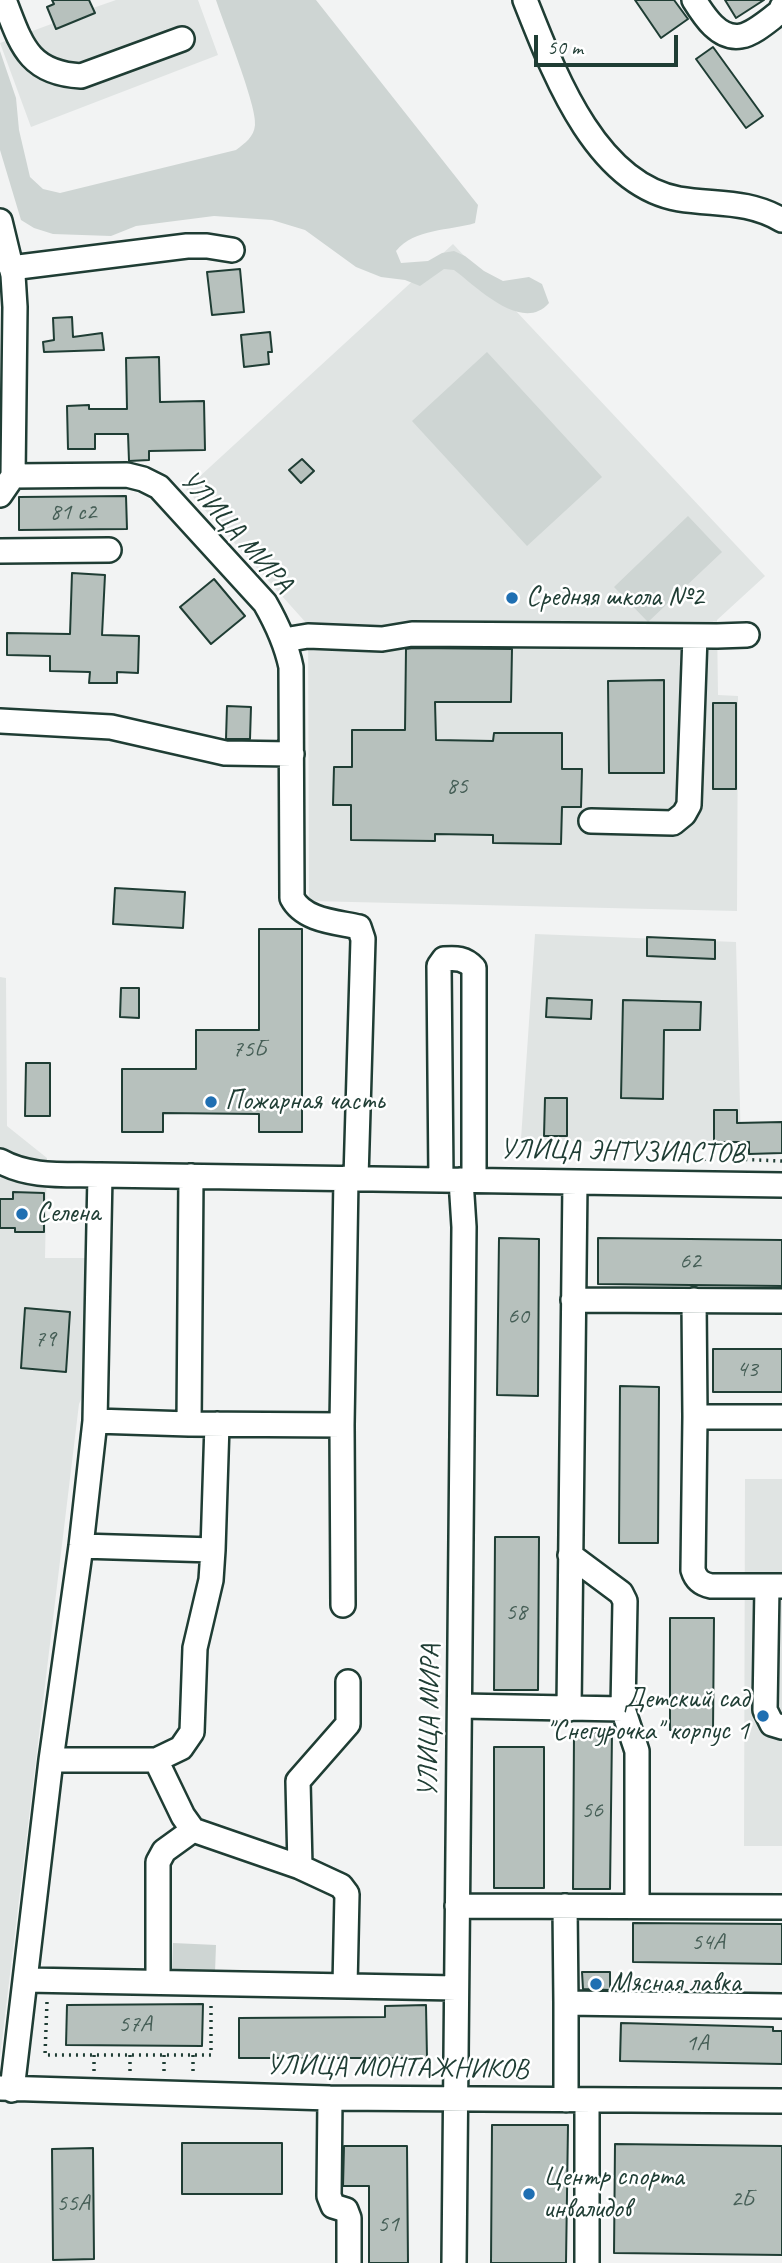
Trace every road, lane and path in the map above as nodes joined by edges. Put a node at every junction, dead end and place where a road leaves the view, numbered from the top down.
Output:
1 (4, 0) edge
2 (525, 0) edge
3 (694, 0) edge
4 (782, 7) edge
5 (182, 38) dead end
6 (782, 220) edge
7 (0, 221) edge
8 (232, 250) dead end
9 (7, 265) edge
10 (6, 485) edge
11 (109, 550) dead end
12 (0, 551) edge
13 (747, 635) dead end
14 (695, 636) junction
15 (284, 640) junction
16 (0, 721) edge
17 (292, 754) junction
18 (591, 821) dead end
19 (0, 1161) edge
20 (782, 1161) edge
21 (686, 1165) dead end
22 (100, 1175) junction
23 (191, 1176) junction
24 (351, 1178) junction
25 (458, 1180) junction
26 (575, 1182) junction
27 (782, 1185) edge
28 (573, 1300) junction
29 (694, 1300) junction
30 (782, 1301) edge
31 (695, 1417) junction
32 (782, 1417) edge
33 (95, 1421) junction
34 (189, 1424) junction
35 (217, 1424) junction
36 (342, 1425) junction
37 (81, 1546) junction
38 (213, 1550) junction
39 (570, 1555) junction
40 (775, 1586) edge
41 (343, 1605) dead end
42 (348, 1682) dead end
43 (460, 1706) junction
44 (569, 1709) junction
45 (624, 1709) junction
46 (782, 1727) edge
47 (51, 1759) junction
48 (156, 1760) junction
49 (193, 1830) junction
50 (300, 1867) junction
51 (457, 1906) junction
52 (565, 1906) junction
53 (637, 1906) junction
54 (782, 1907) edge
55 (37, 1981) junction
56 (158, 1982) junction
57 (211, 1983) junction
58 (345, 1986) junction
59 (456, 1988) junction
60 (566, 2003) junction
61 (782, 2006) edge
62 (8, 2066) edge
63 (4, 2091) edge
64 (330, 2098) junction
65 (455, 2100) junction
66 (577, 2100) junction
67 (782, 2101) edge
68 (349, 2263) edge
69 (454, 2263) edge
70 (587, 2263) edge

1 - 5 street
2 - 6 street
3 - 4 street
7 - 9 street, УЛИЦА МИРА
8 - 9 street
9 - 10 street, УЛИЦА МИРА
10 - 15 street, УЛИЦА МИРА
11 - 12 street
13 - 14 street
14 - 15 street
14 - 18 street
15 - 17 street, УЛИЦА МИРА
16 - 17 street
17 - 24 street, УЛИЦА МИРА
19 - 22 street, УЛИЦА ЭНТУЗИАСТОВ
20 - 21 path
22 - 23 street, УЛИЦА ЭНТУЗИАСТОВ
22 - 33 street
23 - 24 street, УЛИЦА ЭНТУЗИАСТОВ
23 - 34 street
24 - 25 street, УЛИЦА ЭНТУЗИАСТОВ
24 - 36 street
25 - 25 street
25 - 26 street, УЛИЦА ЭНТУЗИАСТОВ
25 - 43 street, УЛИЦА МИРА
26 - 27 street, УЛИЦА ЭНТУЗИАСТОВ
26 - 28 street
28 - 29 street
28 - 39 street
29 - 30 street
29 - 31 street
31 - 32 street
31 - 40 street
33 - 34 street
33 - 37 street
34 - 35 street
35 - 36 street
35 - 38 street
36 - 41 street
37 - 38 street
37 - 47 street
38 - 48 street
39 - 44 street
39 - 45 street
40 - 46 street
42 - 50 street
43 - 44 street
43 - 51 street, УЛИЦА МИРА
44 - 45 street
45 - 53 street
47 - 48 street
47 - 55 street
48 - 49 street
49 - 50 street
49 - 56 street
50 - 58 street
51 - 52 street
51 - 59 street, УЛИЦА МИРА
52 - 53 street
52 - 60 street
53 - 54 street
55 - 56 street
55 - 57 path
55 - 62 street
56 - 57 street
57 - 58 street
58 - 59 street
59 - 65 street, УЛИЦА МИРА
60 - 61 street
60 - 66 street
62 - 63 street
63 - 64 street, УЛИЦА МОНТАЖНИКОВ
64 - 65 street, УЛИЦА МОНТАЖНИКОВ
64 - 68 street
65 - 66 street, УЛИЦА МОНТАЖНИКОВ
65 - 69 street, УЛИЦА МИРА
66 - 67 street, УЛИЦА МОНТАЖНИКОВ
66 - 70 street

